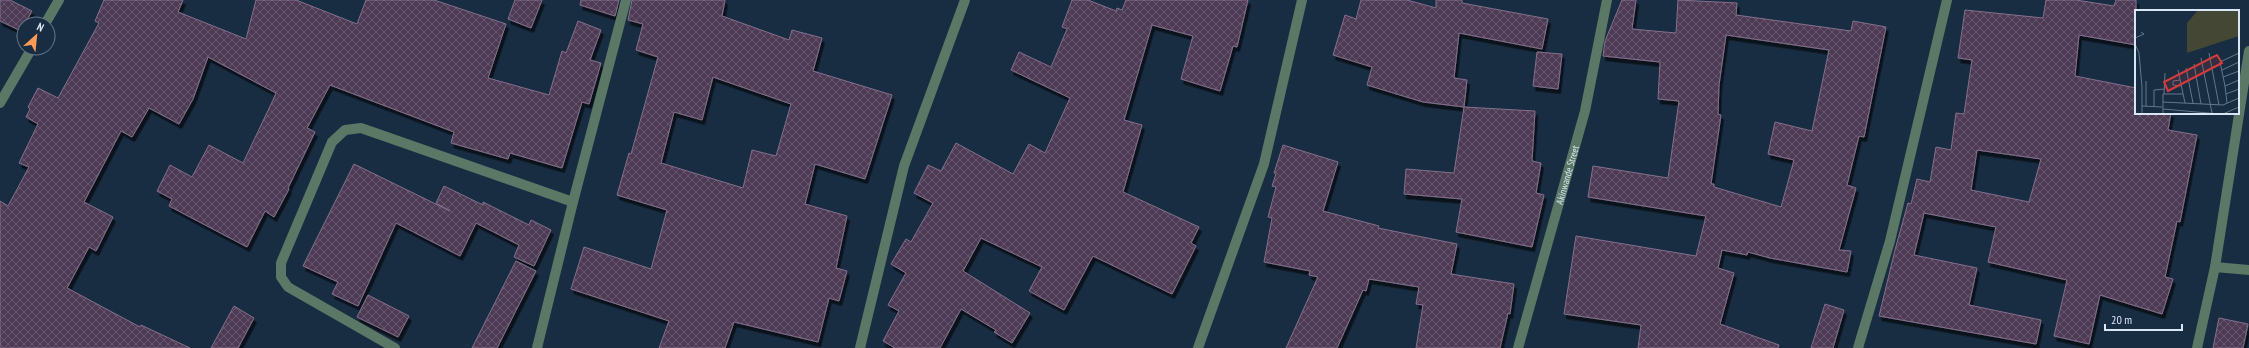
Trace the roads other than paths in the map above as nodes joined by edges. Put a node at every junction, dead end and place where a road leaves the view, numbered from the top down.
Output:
1 (59, 0) edge
2 (626, 0) edge
3 (965, 0) edge
4 (1302, 0) edge
5 (1606, 0) edge
6 (1947, 0) edge
7 (50, 16) edge
8 (2249, 51) edge
9 (27, 56) edge
10 (0, 104) edge
11 (573, 202) junction
12 (2215, 267) junction
13 (2249, 270) edge
14 (395, 348) edge
15 (537, 348) edge
16 (860, 348) edge
17 (1198, 348) edge
18 (1518, 348) edge
19 (1858, 348) edge
20 (2197, 348) edge

1 - 7 street
2 - 11 street
3 - 16 street
4 - 17 street
5 - 18 street, Akinwande Street
6 - 19 street
8 - 12 street
9 - 10 street
11 - 14 street
11 - 15 street
12 - 13 street
12 - 20 street

